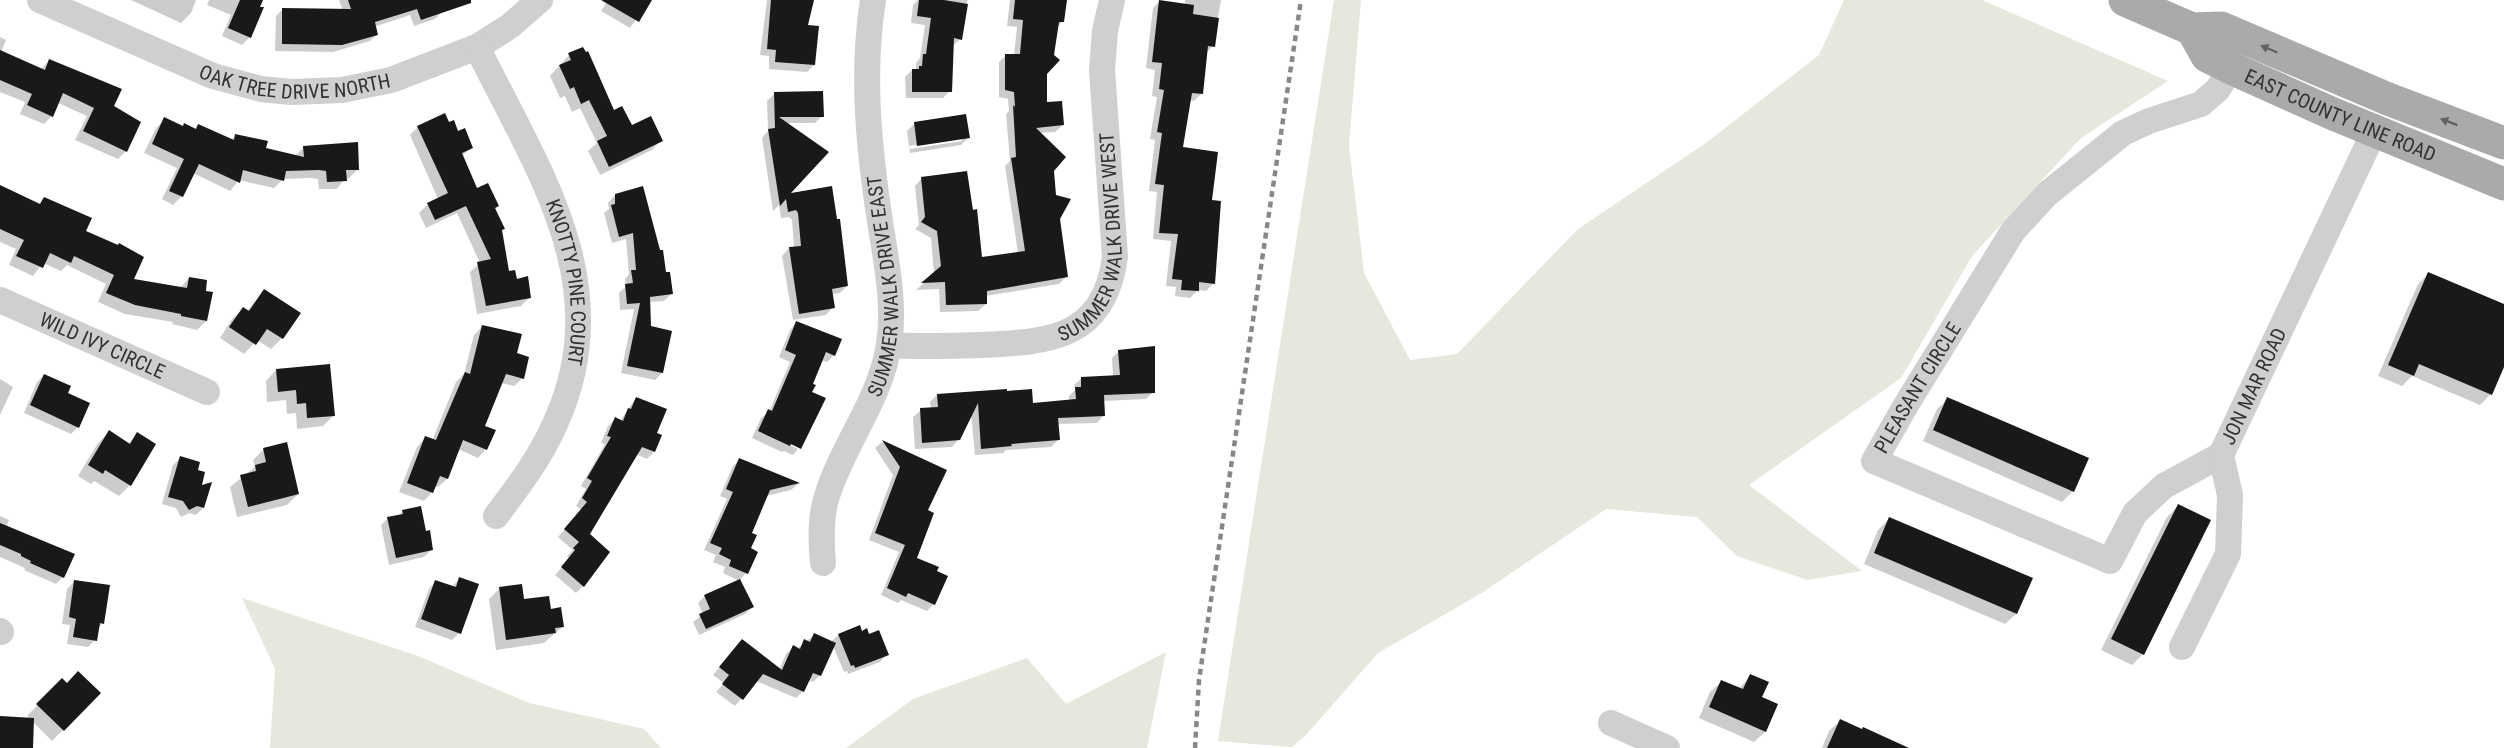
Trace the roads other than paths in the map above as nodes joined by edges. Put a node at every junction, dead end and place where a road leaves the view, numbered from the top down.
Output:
1 (40, 0) edge
2 (540, 0) edge
3 (873, 0) edge
4 (1112, 0) edge
5 (2125, 0) edge
6 (2192, 29) junction
7 (477, 47) junction
8 (2230, 68) junction
9 (2374, 132) junction
10 (2504, 143) edge
11 (2504, 184) edge
12 (0, 300) edge
13 (889, 345) junction
14 (207, 392) dead end
15 (2221, 455) junction
16 (496, 516) dead end
17 (823, 563) dead end
18 (2182, 647) dead end
19 (1611, 723) dead end
20 (1667, 748) edge

1 - 7 street, OAK TREE DRIVE NORTH
2 - 7 street, OAK TREE DRIVE NORTH
3 - 13 street, SUMMER WALK DRIVE EAST
4 - 13 street, SUMMER WALK DRIVE WEST
5 - 6 main road, EAST COUNTY LINE ROAD
6 - 8 main road, EAST COUNTY LINE ROAD
10 -> 6 main road, EAST COUNTY LINE ROAD
7 - 16 street, KNOTTY PINE COURT
8 - 9 main road, EAST COUNTY LINE ROAD
8 - 15 street, PLEASANT CIRCLE
9 - 11 main road, EAST COUNTY LINE ROAD
9 - 15 street, JON MAR ROAD
12 - 14 street, WILD IVY CIRCLE
13 - 17 street, SUMMER WALK DRIVE EAST
15 - 18 street, JON MAR ROAD
19 - 20 street

